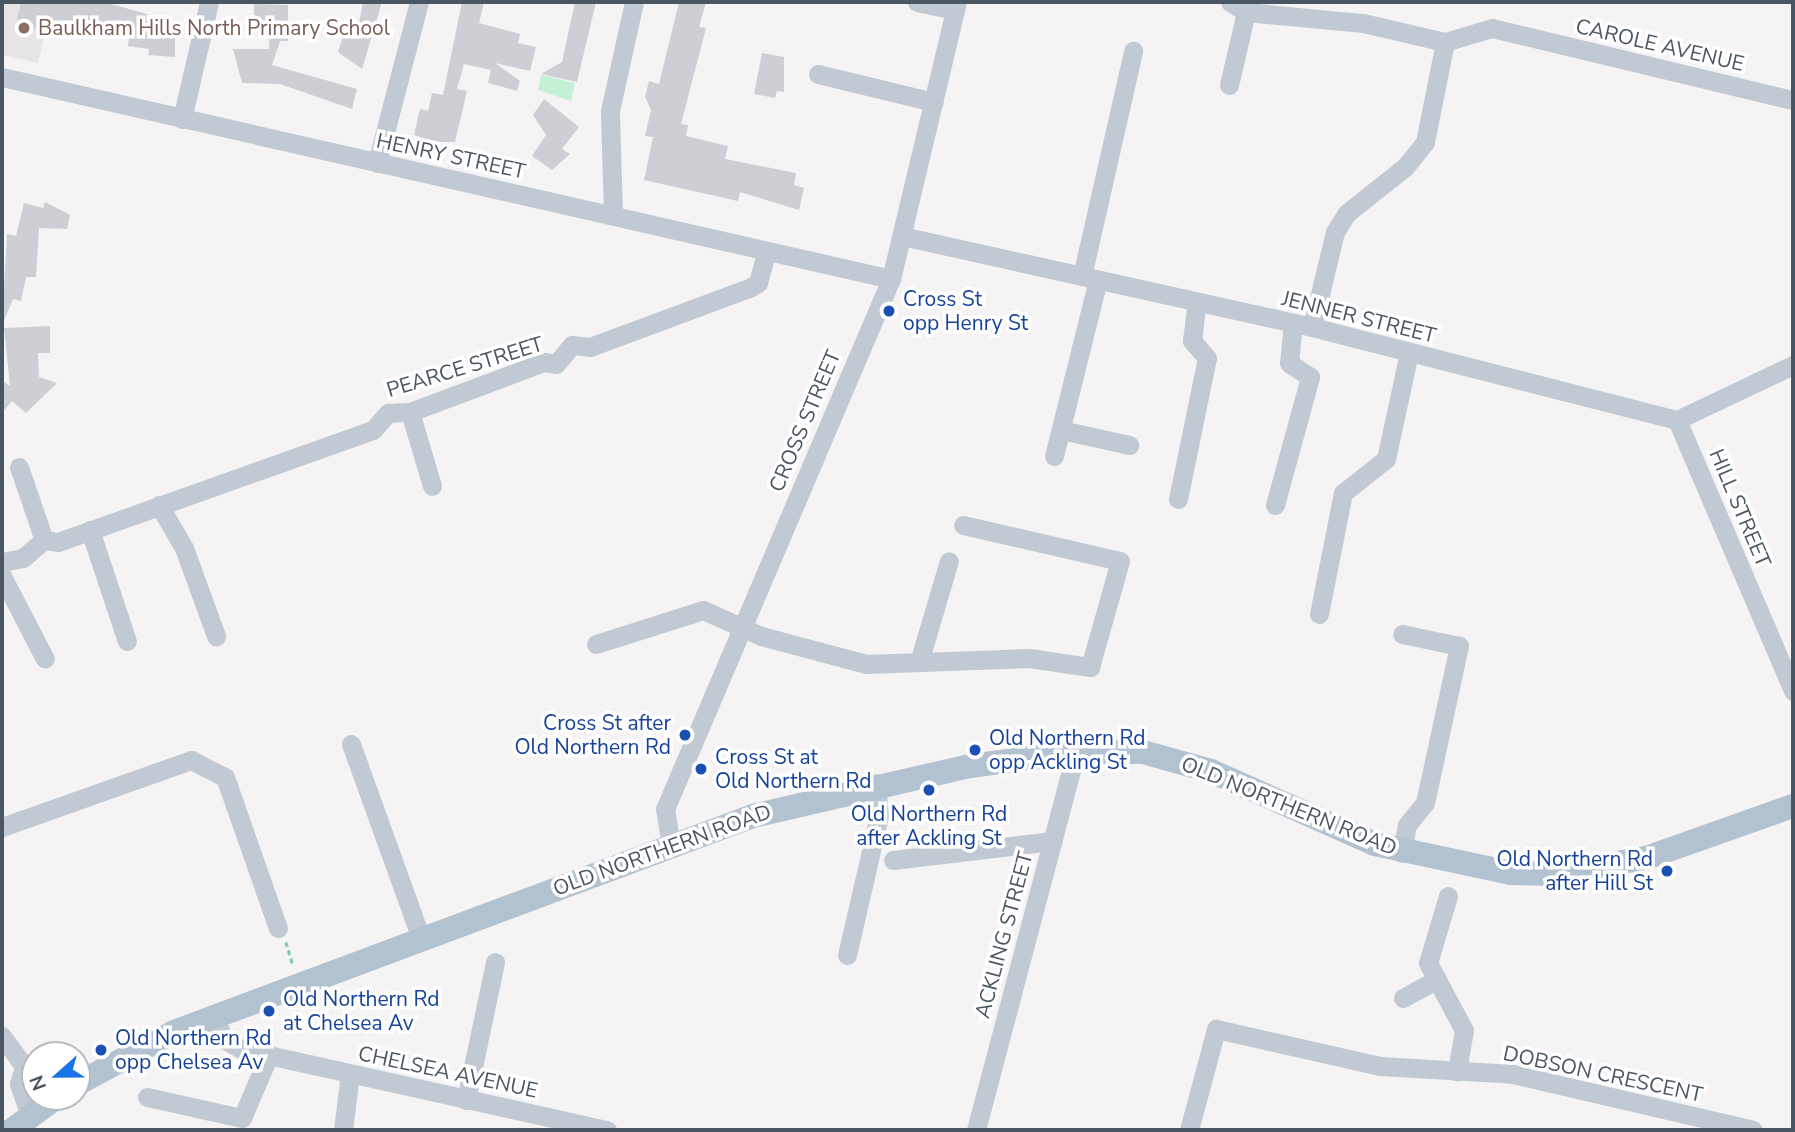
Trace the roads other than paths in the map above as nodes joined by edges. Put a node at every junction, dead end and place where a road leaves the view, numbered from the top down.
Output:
1 (209, 2) edge
2 (419, 2) edge
3 (634, 2) edge
4 (917, 2) edge
5 (956, 6) edge
6 (1238, 7) edge
7 (1445, 42) junction
8 (1133, 51) dead end
9 (818, 74) dead end
10 (3, 83) edge
11 (1229, 85) dead end
12 (1793, 100) edge
13 (934, 102) junction
14 (182, 119) junction
15 (377, 163) junction
16 (613, 215) junction
17 (902, 236) junction
18 (766, 254) junction
19 (1090, 278) junction
20 (891, 279) junction
21 (1197, 302) junction
22 (1302, 325) junction
23 (1409, 353) junction
24 (1793, 365) edge
25 (410, 412) junction
26 (1677, 420) junction
27 (1061, 430) junction
28 (1129, 445) dead end
29 (1054, 456) dead end
30 (19, 467) dead end
31 (432, 486) dead end
32 (1178, 499) dead end
33 (159, 505) junction
34 (1275, 505) dead end
35 (963, 525) dead end
36 (90, 530) junction
37 (44, 540) junction
38 (949, 561) dead end
39 (2, 562) edge
40 (2, 576) edge
41 (1319, 614) dead end
42 (743, 625) junction
43 (1402, 634) dead end
44 (216, 636) dead end
45 (127, 640) dead end
46 (596, 644) dead end
47 (45, 659) dead end
48 (919, 662) junction
49 (1793, 691) edge
50 (351, 744) dead end
51 (1076, 752) junction
52 (876, 783) junction
53 (1793, 806) edge
54 (2, 827) edge
55 (1053, 841) junction
56 (671, 846) junction
57 (1402, 853) junction
58 (893, 860) dead end
59 (1447, 896) dead end
60 (278, 928) road end
61 (421, 938) junction
62 (847, 955) dead end
63 (495, 962) dead end
64 (1437, 979) junction
65 (1403, 998) dead end
66 (213, 1017) junction
67 (2, 1036) edge
68 (270, 1055) junction
69 (21, 1059) edge
70 (1457, 1071) junction
71 (350, 1074) junction
72 (91, 1077) edge
73 (21, 1081) edge
74 (147, 1097) dead end
75 (466, 1100) junction
76 (38, 1111) edge
77 (21, 1123) edge
78 (543, 1123) edge
79 (343, 1130) edge
80 (607, 1130) edge
81 (976, 1130) edge
82 (1189, 1130) edge
83 (1753, 1130) edge

1 - 14 street
2 - 15 street
3 - 16 street
4 - 5 street
5 - 13 street, CROSS STREET
6 - 7 street, CAROLE AVENUE
6 - 11 street
7 - 12 street, CAROLE AVENUE
7 - 22 street
8 - 19 street
9 - 13 street
10 - 14 street, HENRY STREET
13 - 17 street, CROSS STREET
14 - 15 street, HENRY STREET
15 - 16 street, HENRY STREET
16 - 18 street, HENRY STREET
17 - 19 street, JENNER STREET
17 - 20 street, CROSS STREET
18 - 20 street, HENRY STREET
18 - 25 street, PEARCE STREET
19 - 21 street, JENNER STREET
19 - 27 street
20 - 42 street, CROSS STREET
21 - 22 street, JENNER STREET
21 - 32 street
22 - 23 street, JENNER STREET
22 - 34 street
23 - 26 street, JENNER STREET
23 - 41 street
24 - 26 street
25 - 31 street
25 - 33 street, PEARCE STREET
26 - 49 street, HILL STREET
27 - 28 street
27 - 29 street
30 - 37 street
33 - 36 street, PEARCE STREET
33 - 44 street
35 - 48 street
36 - 37 street, PEARCE STREET
36 - 45 street
37 - 39 street, PEARCE STREET
38 - 48 street
40 - 47 street
42 - 46 street
42 - 48 street
42 - 56 street, CROSS STREET
43 - 57 street
50 - 61 street
51 - 52 main road, OLD NORTHERN ROAD
51 - 55 street, ACKLING STREET
51 - 57 main road, OLD NORTHERN ROAD
52 - 56 main road, OLD NORTHERN ROAD
52 - 62 street
53 - 57 main road, OLD NORTHERN ROAD
54 - 60 street
55 - 58 street
55 - 81 street, ACKLING STREET
56 - 61 main road, OLD NORTHERN ROAD
59 - 64 street
61 - 66 main road, OLD NORTHERN ROAD
63 - 75 street
64 - 65 street
64 - 70 street
66 - 68 street, CHELSEA AVENUE
66 - 72 main road, OLD NORTHERN ROAD
67 - 69 street
68 - 71 street, CHELSEA AVENUE
68 - 74 street
70 - 82 street, DOBSON CRESCENT
70 - 83 street, DOBSON CRESCENT
71 - 75 street, CHELSEA AVENUE
71 - 79 street
73 - 77 street
75 - 78 street, CHELSEA AVENUE
76 - 77 main road
78 - 80 street, CHELSEA AVENUE

